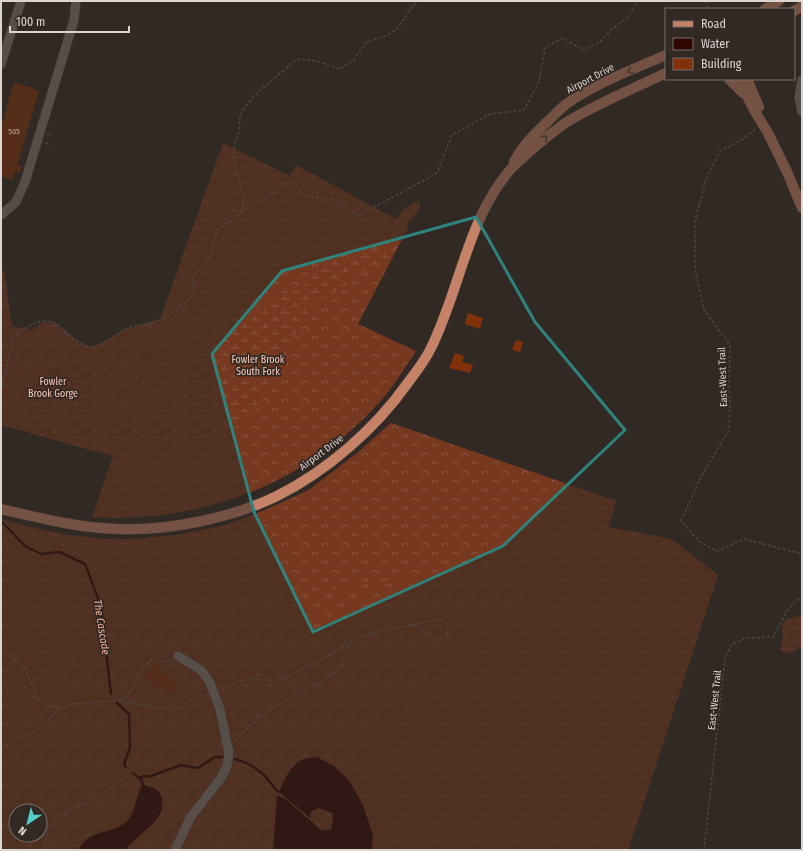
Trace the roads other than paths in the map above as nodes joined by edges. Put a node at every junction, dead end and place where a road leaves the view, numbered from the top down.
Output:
1 (21, 1) edge
2 (76, 1) edge
3 (779, 1) edge
4 (767, 8) edge
5 (665, 55) edge
6 (1, 64) edge
7 (665, 74) edge
8 (730, 80) edge
9 (739, 80) edge
10 (802, 80) edge
11 (749, 81) edge
12 (754, 110) junction
13 (802, 112) edge
14 (768, 133) junction
15 (507, 174) junction
16 (802, 188) edge
17 (800, 204) edge
18 (1, 215) edge
19 (1, 509) edge
20 (178, 656) road end
21 (175, 850) edge

1 - 6 lane
2 - 18 lane
3 - 4 main road
5 -> 15 main road, Airport Drive
15 -> 7 main road, Airport Drive
8 - 12 main road
9 - 12 main road
10 - 13 lane
11 - 14 main road
12 - 14 main road
14 - 17 main road
15 - 19 main road, Airport Drive
16 - 17 lane
20 - 21 lane

